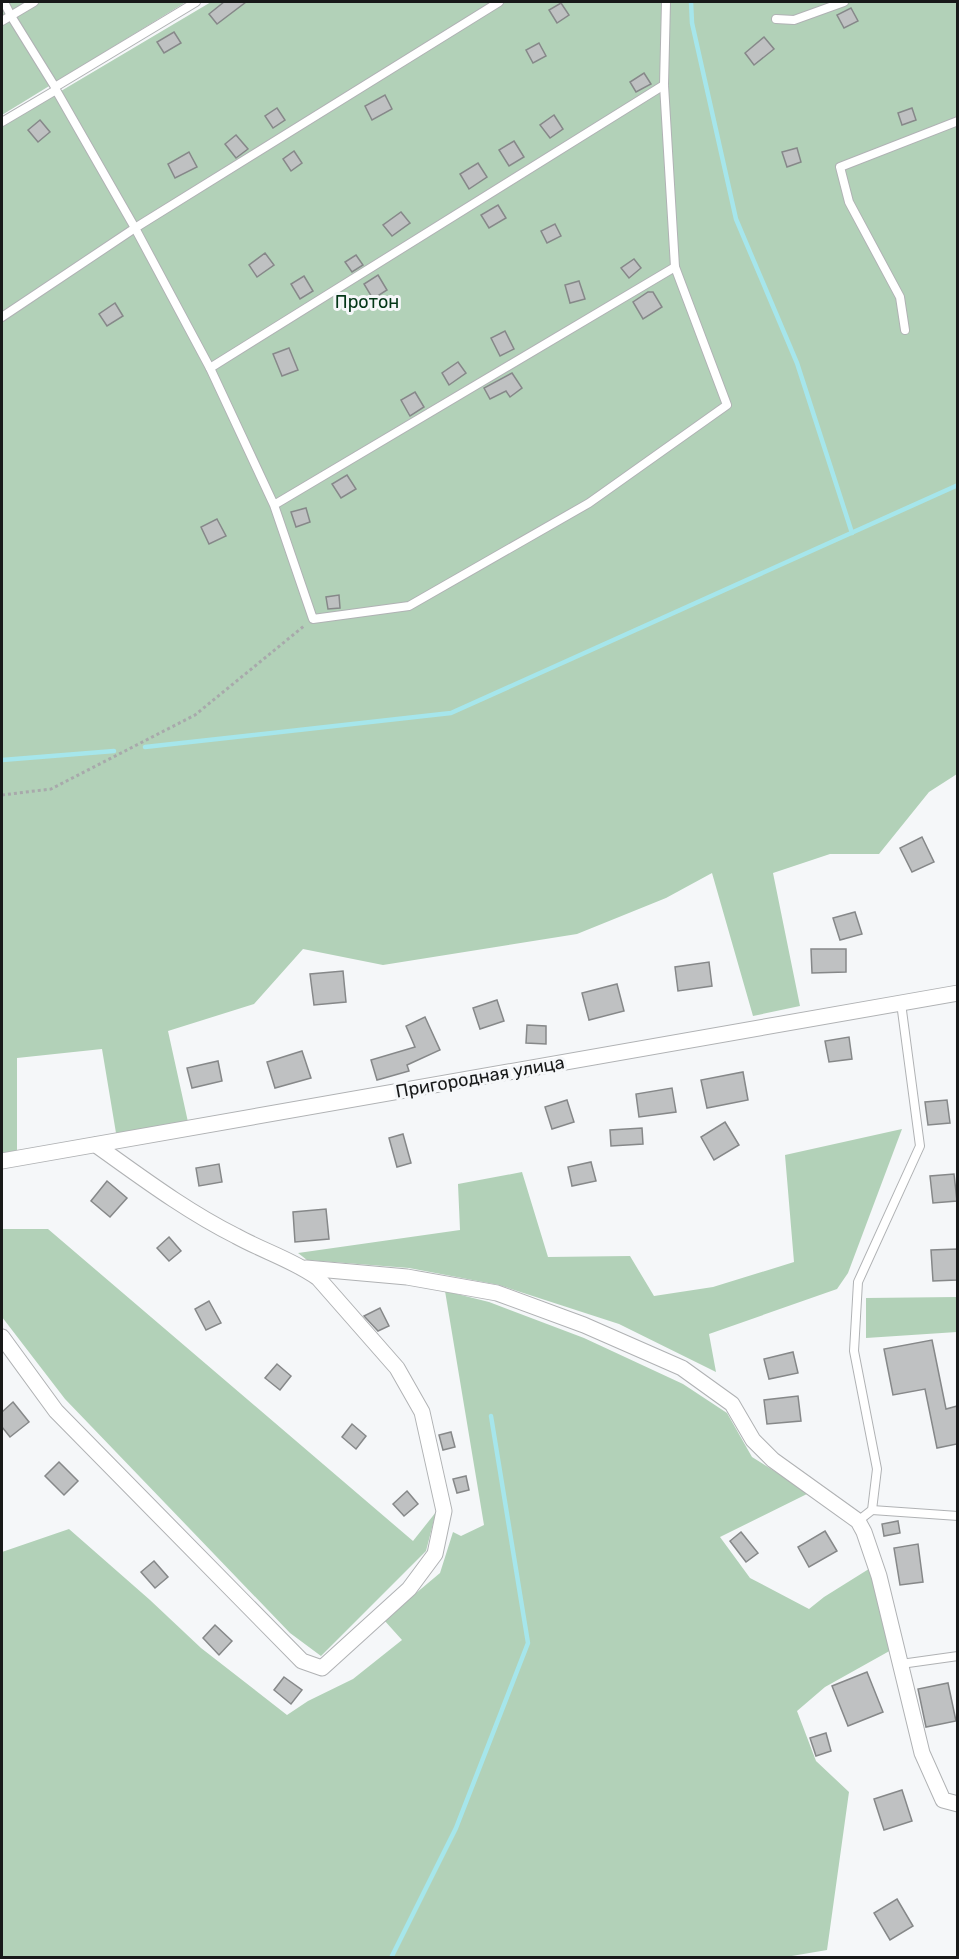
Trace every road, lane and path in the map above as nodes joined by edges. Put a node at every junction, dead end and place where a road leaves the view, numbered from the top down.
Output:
1 (4, 2) edge
2 (34, 2) edge
3 (196, 2) edge
4 (499, 2) edge
5 (666, 2) edge
6 (844, 2) edge
7 (11, 16) junction
8 (776, 19) dead end
9 (2, 21) edge
10 (664, 85) junction
11 (56, 88) junction
12 (957, 121) edge
13 (2, 122) edge
14 (135, 228) junction
15 (675, 267) junction
16 (2, 317) edge
17 (905, 330) dead end
18 (210, 368) junction
19 (274, 505) junction
20 (313, 620) junction
21 (2, 795) edge
22 (957, 993) edge
23 (902, 1003) junction
24 (96, 1145) junction
25 (2, 1161) edge
26 (303, 1267) junction
27 (2, 1337) edge
28 (872, 1510) junction
29 (957, 1516) edge
30 (858, 1521) junction
31 (957, 1656) edge
32 (901, 1664) junction
33 (957, 1804) edge

1 - 7 lane
2 - 7 lane
3 - 11 lane
4 - 14 lane
5 - 10 lane
6 - 8 lane
7 - 9 lane
7 - 11 lane
10 - 15 lane
10 - 18 lane
11 - 13 lane
11 - 14 lane
12 - 17 lane
14 - 16 lane
14 - 18 lane
15 - 19 lane
15 - 20 lane
18 - 19 lane
19 - 20 lane
20 - 21 path
22 - 23 street, Пригородная улица
23 - 24 street, Пригородная улица
23 - 28 lane
24 - 25 street, Пригородная улица
24 - 26 street
26 - 27 street
26 - 30 street
28 - 29 lane
28 - 30 lane
30 - 32 street
31 - 32 lane
32 - 33 street

